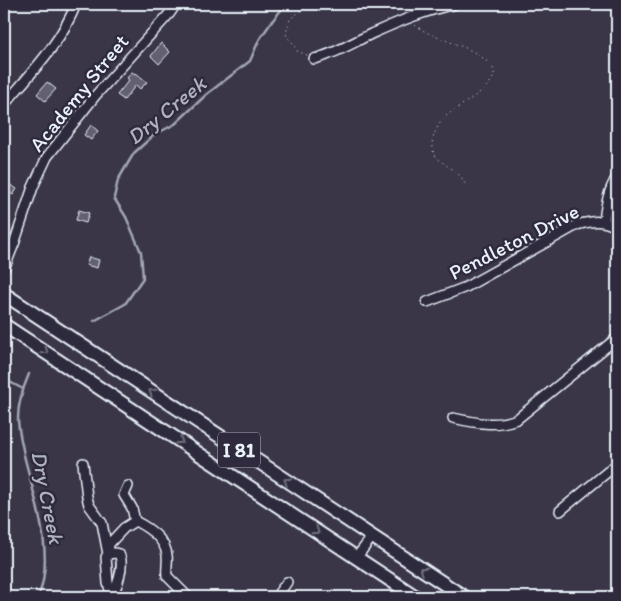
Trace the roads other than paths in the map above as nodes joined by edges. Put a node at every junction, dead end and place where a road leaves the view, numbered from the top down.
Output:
1 (76, 4) edge
2 (176, 4) edge
3 (455, 4) edge
4 (314, 58) road end
5 (4, 105) edge
6 (617, 177) edge
7 (604, 222) junction
8 (617, 228) edge
9 (4, 269) edge
10 (4, 294) edge
11 (427, 302) dead end
12 (4, 325) edge
13 (617, 338) edge
14 (453, 418) dead end
15 (83, 463) dead end
16 (617, 464) edge
17 (128, 486) dead end
18 (560, 512) dead end
19 (135, 521) junction
20 (372, 537) junction
21 (108, 554) junction
22 (356, 558) junction
23 (287, 582) dead end
24 (112, 597) edge
25 (188, 597) edge
26 (276, 597) edge
27 (416, 597) edge
28 (464, 597) edge

1 - 5 street
2 - 9 street, Academy Street
3 - 4 street
6 - 7 street
7 - 8 street, Pendleton Drive
7 - 11 street, Pendleton Drive
20 -> 10 highway, I 81
12 -> 22 highway, I 81
13 - 14 street
15 - 21 street
16 - 18 street
17 - 19 street
19 - 21 street
19 - 25 street
20 - 22 street
28 -> 20 highway, I 81
21 - 24 street
21 - 24 street
22 - 27 highway, I 81
23 - 26 street

